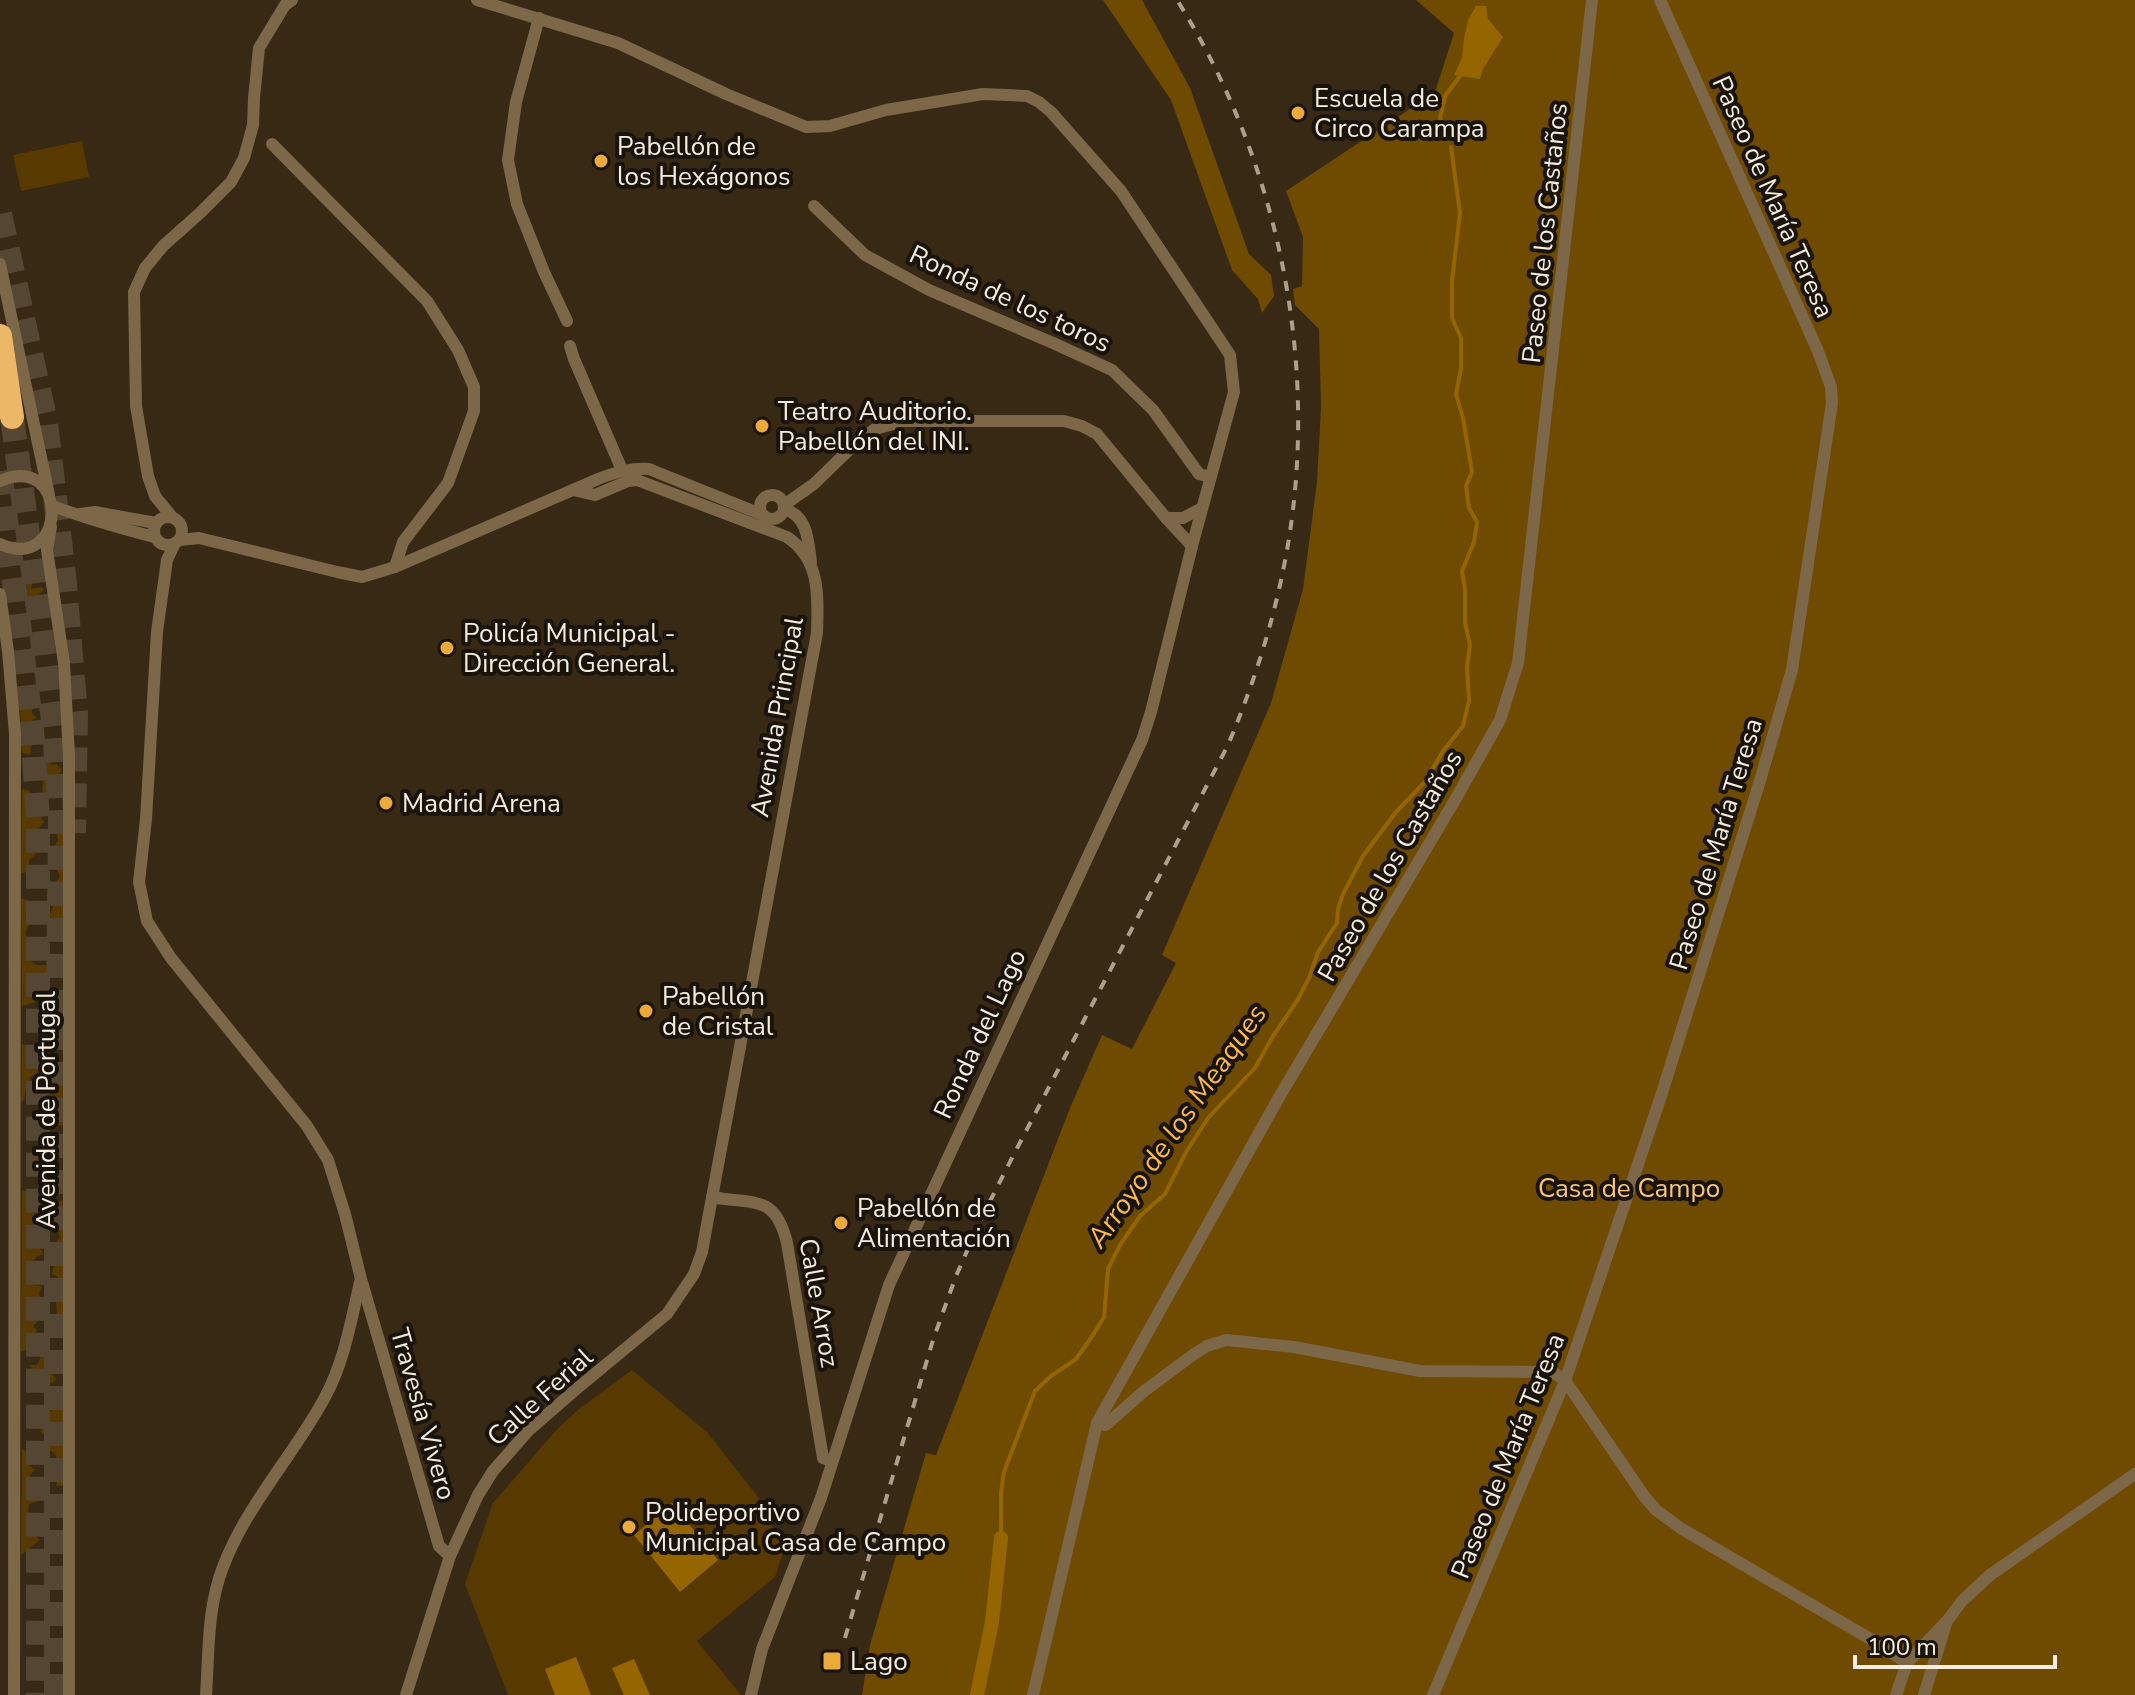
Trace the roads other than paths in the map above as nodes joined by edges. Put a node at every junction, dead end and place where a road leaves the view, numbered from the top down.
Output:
1 (477, 0) edge
2 (1592, 0) edge
3 (1660, 0) edge
4 (284, 2) edge
5 (539, 18) junction
6 (272, 144) dead end
7 (814, 206) dead end
8 (0, 264) edge
9 (567, 321) dead end
10 (0, 336) edge
11 (570, 346) dead end
12 (12, 417) tunnel mouth
13 (622, 470) junction
14 (1210, 477) junction
15 (0, 481) edge
16 (573, 490) junction
17 (762, 500) junction
18 (739, 504) junction
19 (784, 507) junction
20 (1202, 508) junction
21 (51, 511) junction
22 (75, 514) junction
23 (763, 515) junction
24 (1166, 518) junction
25 (167, 522) junction
26 (199, 538) junction
27 (158, 541) junction
28 (177, 542) junction
29 (0, 544) edge
30 (1192, 546) junction
31 (167, 560) junction
32 (811, 565) junction
33 (395, 567) junction
34 (0, 594) edge
35 (0, 1139) edge
36 (16, 1139) junction
37 (712, 1197) junction
38 (361, 1279) junction
39 (1565, 1381) junction
40 (8, 1402) edge
41 (1097, 1423) junction
42 (832, 1461) junction
43 (2135, 1474) edge
44 (450, 1556) junction
45 (1947, 1621) junction
46 (1907, 1663) junction
47 (1898, 1694) edge
48 (14, 1695) edge
49 (69, 1695) edge
50 (206, 1695) edge
51 (406, 1695) edge
52 (751, 1695) edge
53 (1033, 1695) edge
54 (1433, 1695) edge
55 (1924, 1695) edge

1 - 5 street
2 - 41 street, Paseo de los Castaños
3 - 39 street, Paseo de María Teresa
4 - 25 street
5 - 9 street
5 - 14 street, Ronda del Lago
6 - 33 street
7 - 14 street, Ronda de los toros
8 - 21 street, Avenida de Portugal
10 - 12 highway
11 - 13 street
13 - 16 street
13 - 18 street
14 - 20 street, Ronda del Lago
15 - 21 street
16 - 32 street
16 - 33 street
17 - 18 street
17 - 19 street
17 - 23 street
18 - 23 street
19 - 23 street
19 - 24 street
19 - 32 street, Avenida Principal
20 - 24 street
20 - 30 street, Ronda del Lago
21 - 22 street
21 - 29 street
21 - 49 street, Avenida de Portugal
22 - 25 street
22 - 27 street
24 - 30 street
25 - 26 street
25 - 27 street
25 - 28 street
26 - 28 street
26 - 33 street
27 - 28 street
27 - 31 street
28 - 31 street
30 - 42 street, Ronda del Lago
31 - 38 street, Travesía Vivero
32 - 37 street, Avenida Principal
34 - 36 street, Avenida de Portugal
35 - 36 street
36 - 40 street, Avenida de Portugal
37 - 42 street, Calle Arroz
37 - 44 street, Calle Ferial
38 - 44 street, Travesía Vivero
38 - 50 street
39 - 41 street
39 - 46 street
39 - 54 street, Paseo de María Teresa
40 - 48 street, Avenida de Portugal
41 - 53 street, Paseo de los Castaños
42 - 52 street, Ronda del Lago
43 - 45 street
44 - 51 street, Calle Ferial
45 - 46 street
45 - 55 street
46 - 47 street

